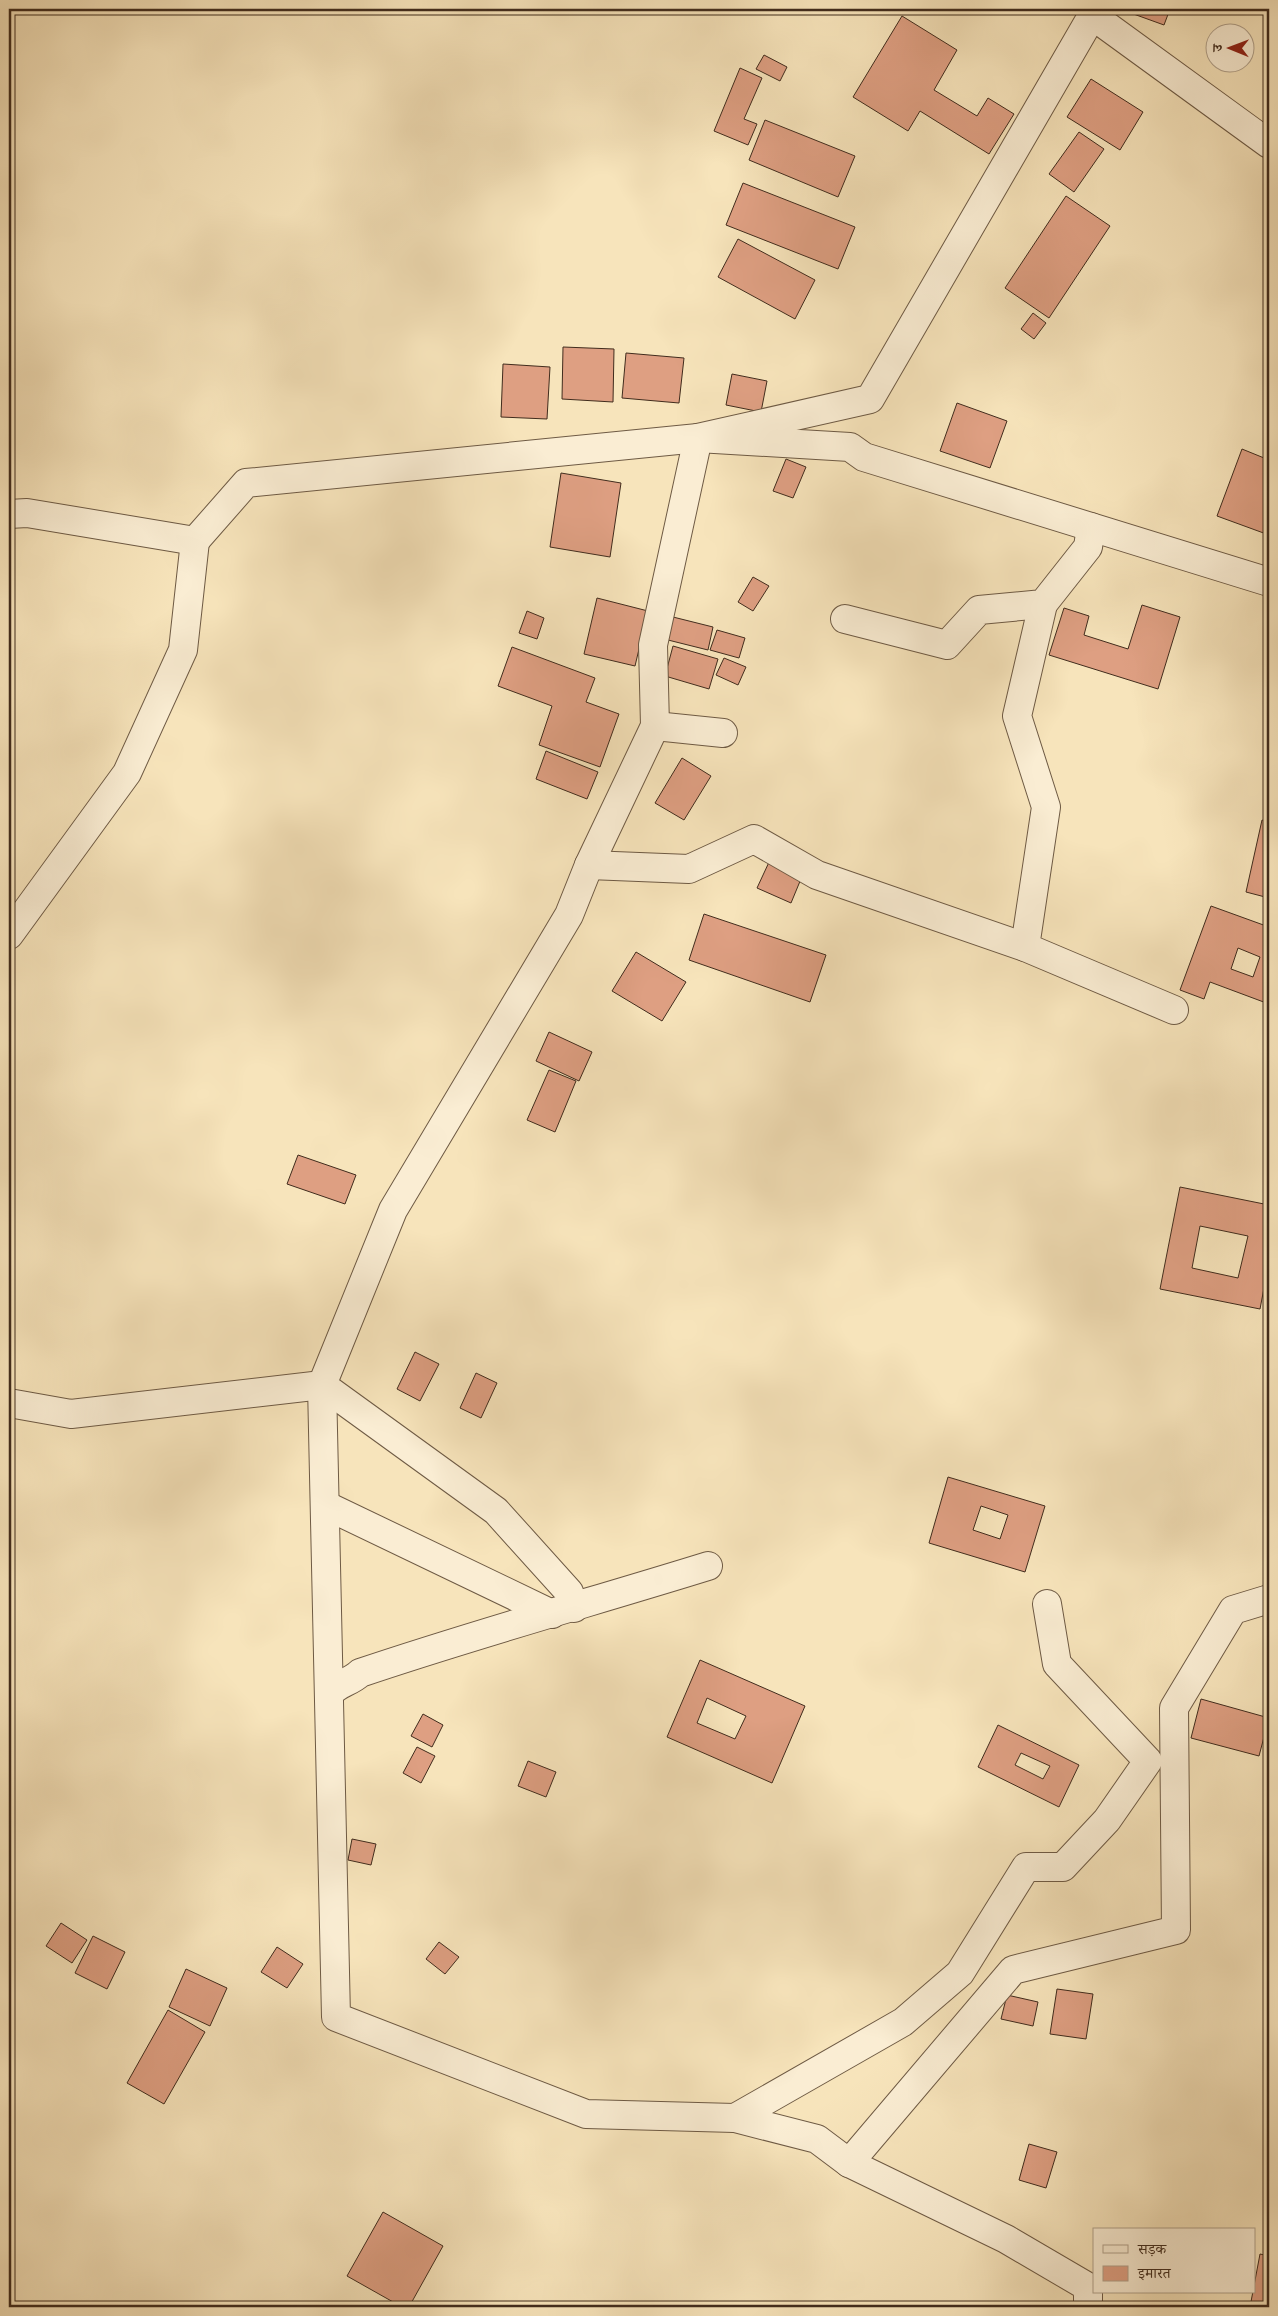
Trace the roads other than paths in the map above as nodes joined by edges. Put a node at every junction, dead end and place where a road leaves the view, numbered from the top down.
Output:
1 (1094, 12) edge
2 (1269, 144) edge
3 (698, 438) junction
4 (9, 514) edge
5 (1091, 527) junction
6 (195, 541) junction
7 (1269, 582) edge
8 (1043, 604) junction
9 (844, 619) dead end
10 (655, 726) junction
11 (722, 733) dead end
12 (589, 865) junction
13 (9, 935) edge
14 (1025, 946) junction
15 (1174, 1010) dead end
16 (322, 1385) junction
17 (9, 1403) edge
18 (325, 1505) junction
19 (708, 1566) dead end
20 (1269, 1599) edge
21 (1047, 1604) dead end
22 (563, 1611) junction
23 (329, 1695) junction
24 (735, 2118) junction
25 (849, 2163) junction
26 (1088, 2307) edge

1 - 2 street
1 - 3 street
3 - 5 street
3 - 6 street
3 - 10 street
4 - 6 street
5 - 7 street
5 - 8 street
6 - 13 street
8 - 9 street
8 - 14 street
10 - 11 street
10 - 12 street
12 - 14 street
12 - 16 street
14 - 15 street
16 - 17 street
16 - 18 street
16 - 22 street
18 - 22 street
18 - 23 street
19 - 22 street
20 - 25 street
21 - 24 street
22 - 23 street
23 - 24 street
24 - 25 street
25 - 26 street

